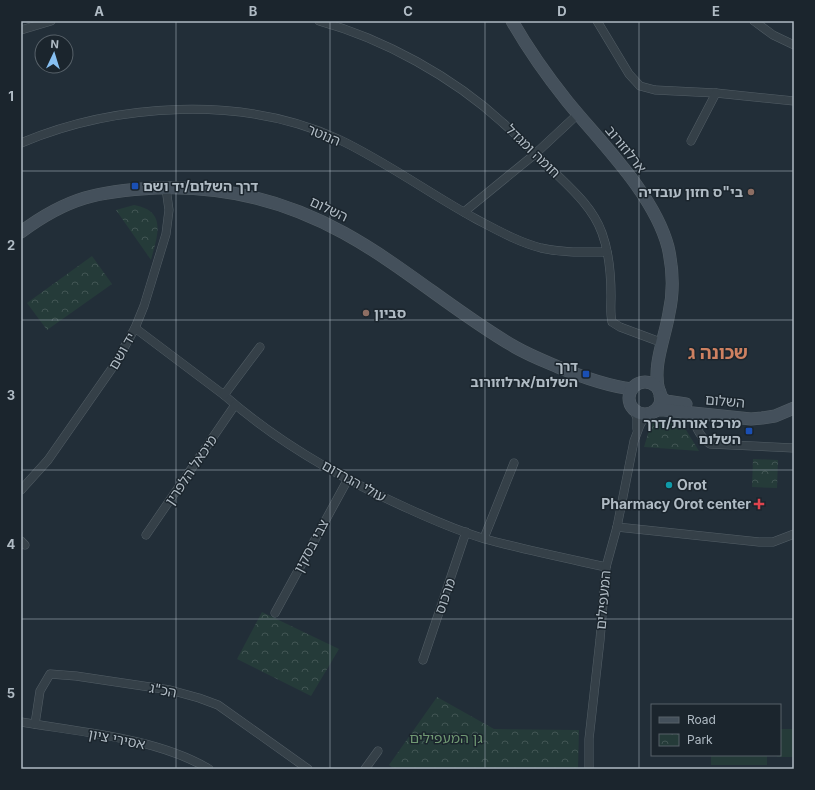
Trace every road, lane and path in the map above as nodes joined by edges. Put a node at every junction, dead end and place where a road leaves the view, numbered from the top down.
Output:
1 (51, 21) edge
2 (319, 21) edge
3 (512, 21) edge
4 (597, 21) edge
5 (754, 21) edge
6 (21, 30) edge
7 (794, 46) edge
8 (716, 94) junction
9 (794, 101) edge
10 (578, 114) junction
11 (691, 141) dead end
12 (21, 143) edge
13 (535, 154) junction
14 (166, 188) junction
15 (464, 212) junction
16 (21, 232) edge
17 (607, 252) junction
18 (135, 328) junction
19 (663, 343) junction
20 (260, 347) dead end
21 (659, 361) junction
22 (597, 381) junction
23 (637, 386) junction
24 (660, 393) junction
25 (224, 395) junction
26 (235, 405) junction
27 (794, 405) edge
28 (631, 406) junction
29 (794, 408) edge
30 (649, 413) junction
31 (690, 413) junction
32 (636, 433) junction
33 (794, 448) edge
34 (514, 463) dead end
35 (348, 478) junction
36 (21, 490) edge
37 (617, 527) junction
38 (466, 532) junction
39 (794, 534) edge
40 (146, 535) dead end
41 (484, 538) junction
42 (606, 567) junction
43 (275, 613) dead end
44 (423, 660) dead end
45 (21, 722) edge
46 (35, 724) junction
47 (378, 751) dead end
48 (209, 769) edge
49 (308, 769) edge
50 (365, 769) edge
51 (589, 769) edge

1 - 6 street
2 - 13 street, חומה ומגדל
3 - 10 street, ארלוזורוב
4 - 8 street
5 - 7 street
8 - 9 street
8 - 11 street
10 - 13 street
10 - 19 street, ארלוזורוב
12 - 15 street, הנוטר
13 - 15 street
13 - 17 street, חומה ומגדל
14 - 16 street, השלום
14 - 18 street, יד ושם
14 - 22 street, השלום
15 - 17 street, הנוטר
17 - 19 street, חומה ומגדל
18 - 25 street, עולי הגרדום
18 - 36 street, יד ושם
19 - 21 street, ארלוזורוב
20 - 25 street
21 - 23 street, ארלוזורוב
21 - 24 street, ארלוזורוב
22 - 23 street, השלום
22 - 28 street, השלום
23 - 24 street
23 - 28 street
24 - 27 street, השלום
24 - 30 street
25 - 26 street, עולי הגרדום
26 - 35 street, עולי הגרדום
26 - 40 street, מיכאל הלפרין
28 - 30 street
28 - 32 street, המעפילים
29 - 31 street, השלום
30 - 31 street, השלום
30 - 32 street, המעפילים
31 - 33 street
32 - 37 street, המעפילים
34 - 41 street
35 - 38 street, עולי הגרדום
35 - 43 street, צבי בסקין
37 - 39 street
37 - 42 street, המעפילים
38 - 41 street, עולי הגרדום
38 - 44 street, מרכוס
41 - 42 street, עולי הגרדום
42 - 51 street, המעפילים
45 - 46 street, אסירי ציון
46 - 48 street, אסירי ציון
46 - 49 street, הכ"ג
47 - 50 street

